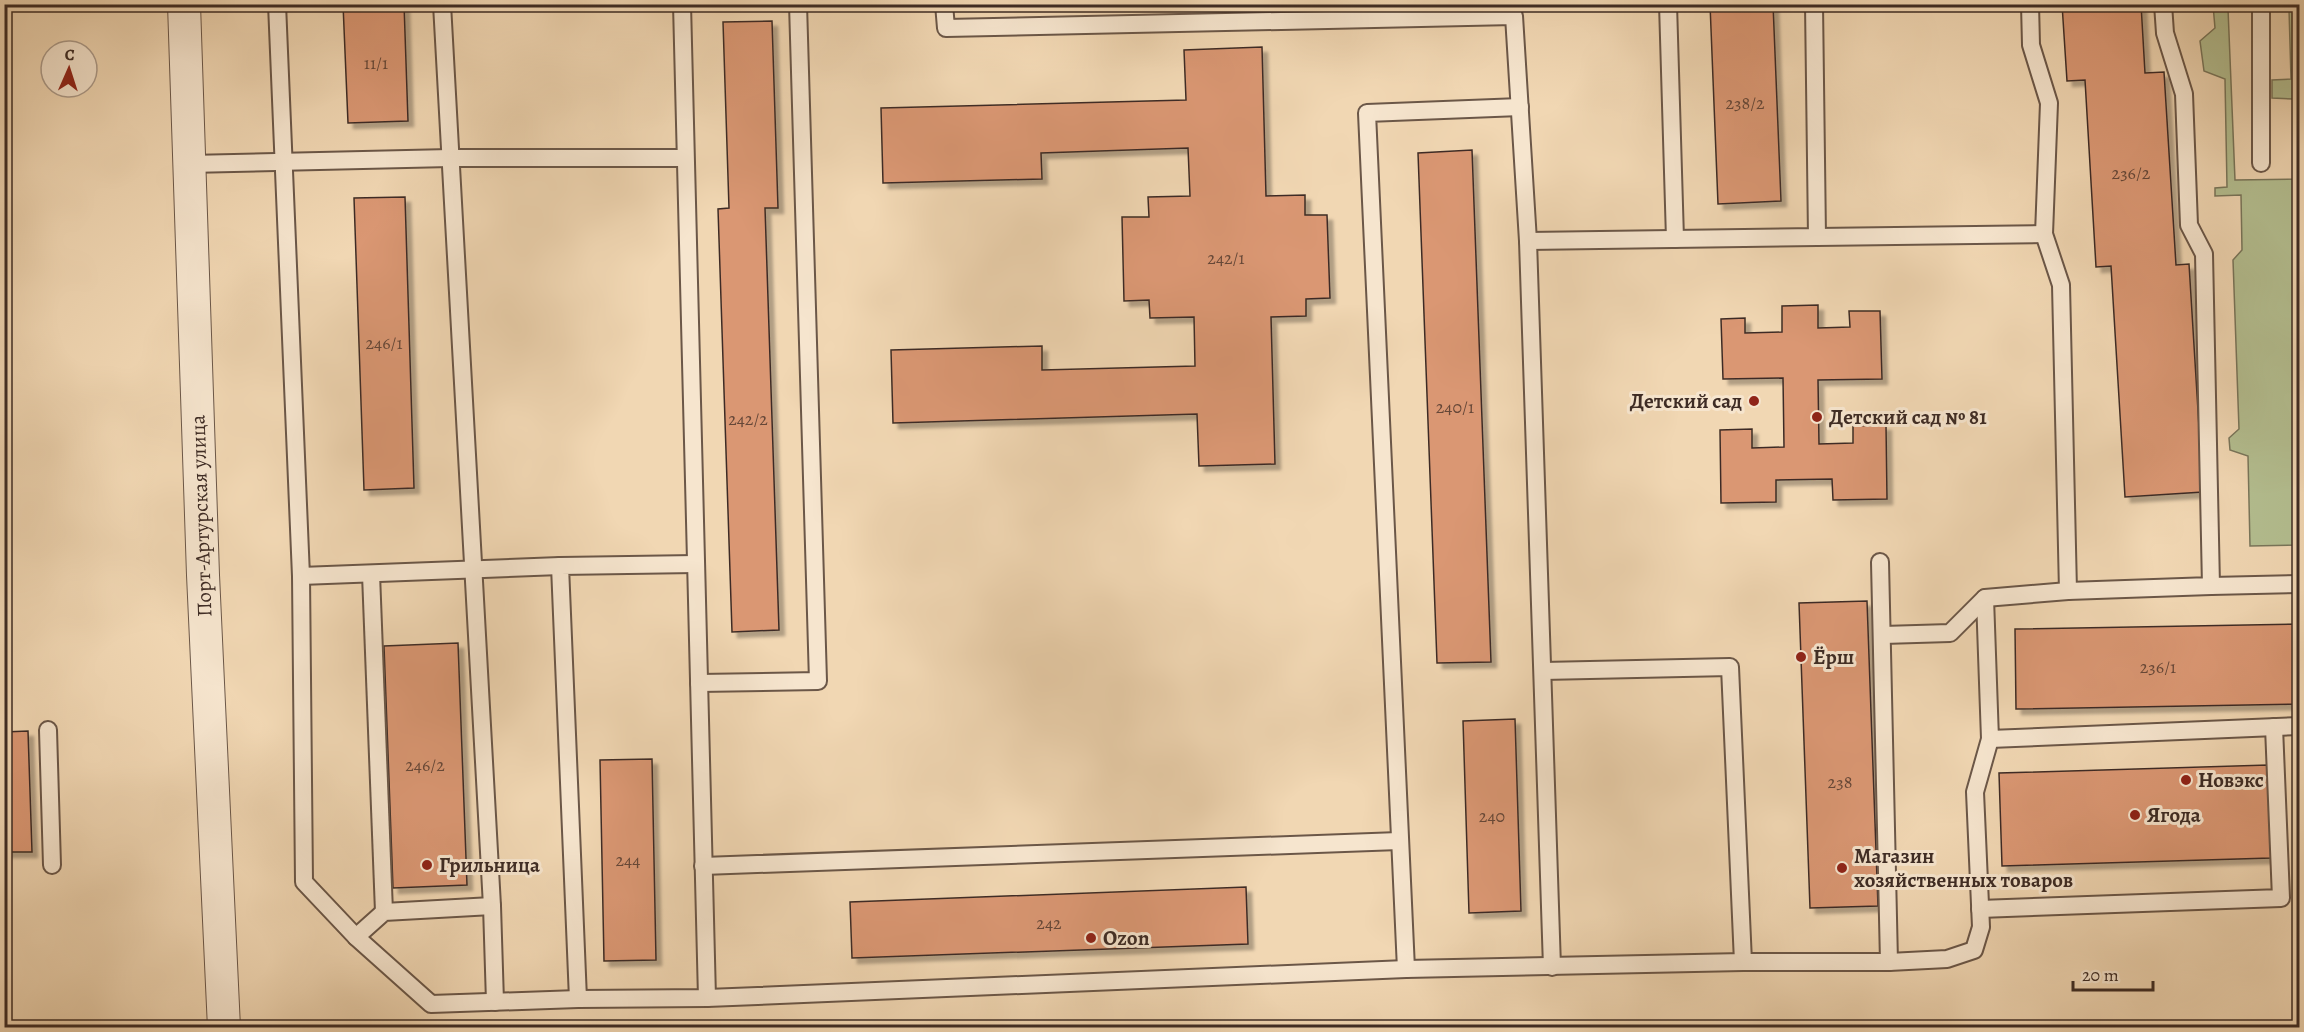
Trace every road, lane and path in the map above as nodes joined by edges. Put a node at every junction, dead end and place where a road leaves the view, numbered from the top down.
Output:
1 (184, 4) edge
2 (277, 4) edge
3 (442, 4) edge
4 (682, 4) edge
5 (798, 4) edge
6 (944, 4) edge
7 (1668, 4) edge
8 (1814, 4) edge
9 (2030, 4) edge
10 (2163, 4) edge
11 (2261, 4) edge
12 (1520, 107) junction
13 (450, 158) junction
14 (684, 158) junction
15 (284, 162) junction
16 (2261, 163) dead end
17 (189, 164) junction
18 (2044, 234) junction
19 (1817, 237) junction
20 (1675, 239) junction
21 (1528, 241) junction
22 (1880, 562) dead end
23 (696, 564) junction
24 (560, 566) junction
25 (472, 569) junction
26 (372, 574) junction
27 (302, 576) junction
28 (2300, 584) edge
29 (2211, 586) junction
30 (2068, 591) junction
31 (1985, 598) junction
32 (1883, 635) junction
33 (1543, 671) junction
34 (699, 683) junction
35 (2300, 726) edge
36 (2274, 727) junction
37 (48, 730) dead end
38 (1990, 739) junction
39 (1399, 841) junction
40 (52, 865) dead end
41 (703, 866) junction
42 (492, 906) junction
43 (1980, 909) junction
44 (384, 912) junction
45 (356, 937) junction
46 (1743, 962) junction
47 (1889, 962) junction
48 (1552, 967) junction
49 (1406, 969) junction
50 (707, 998) junction
51 (578, 999) junction
52 (495, 1002) junction
53 (224, 1028) edge

1 - 17 street, Порт-Артурская улица
2 - 15 lane
3 - 13 lane
4 - 14 lane
5 - 34 lane
6 - 12 lane
7 - 20 lane
8 - 19 lane
9 - 18 lane
10 - 29 lane
11 - 16 lane
12 - 21 lane
12 - 39 lane
13 - 14 lane
13 - 15 lane
13 - 25 lane
14 - 23 lane
15 - 17 lane
15 - 27 lane
17 - 53 street, Порт-Артурская улица
18 - 19 lane
18 - 30 lane
19 - 20 lane
20 - 21 lane
21 - 33 lane
22 - 32 lane
23 - 24 lane
23 - 34 lane
24 - 25 lane
24 - 51 lane
25 - 26 lane
25 - 42 lane
26 - 27 lane
26 - 44 lane
27 - 45 lane
28 - 29 lane
29 - 30 lane
30 - 31 lane
31 - 32 lane
31 - 38 lane
32 - 47 lane
33 - 46 lane
33 - 48 lane
34 - 41 lane
35 - 36 lane
36 - 38 lane
36 - 43 lane
37 - 40 lane
38 - 43 lane
39 - 41 lane
39 - 49 lane
41 - 50 lane
42 - 44 lane
42 - 52 lane
43 - 47 lane
44 - 45 lane
45 - 52 lane
46 - 47 lane
46 - 48 lane
48 - 49 lane
49 - 50 lane
50 - 51 lane
51 - 52 lane

